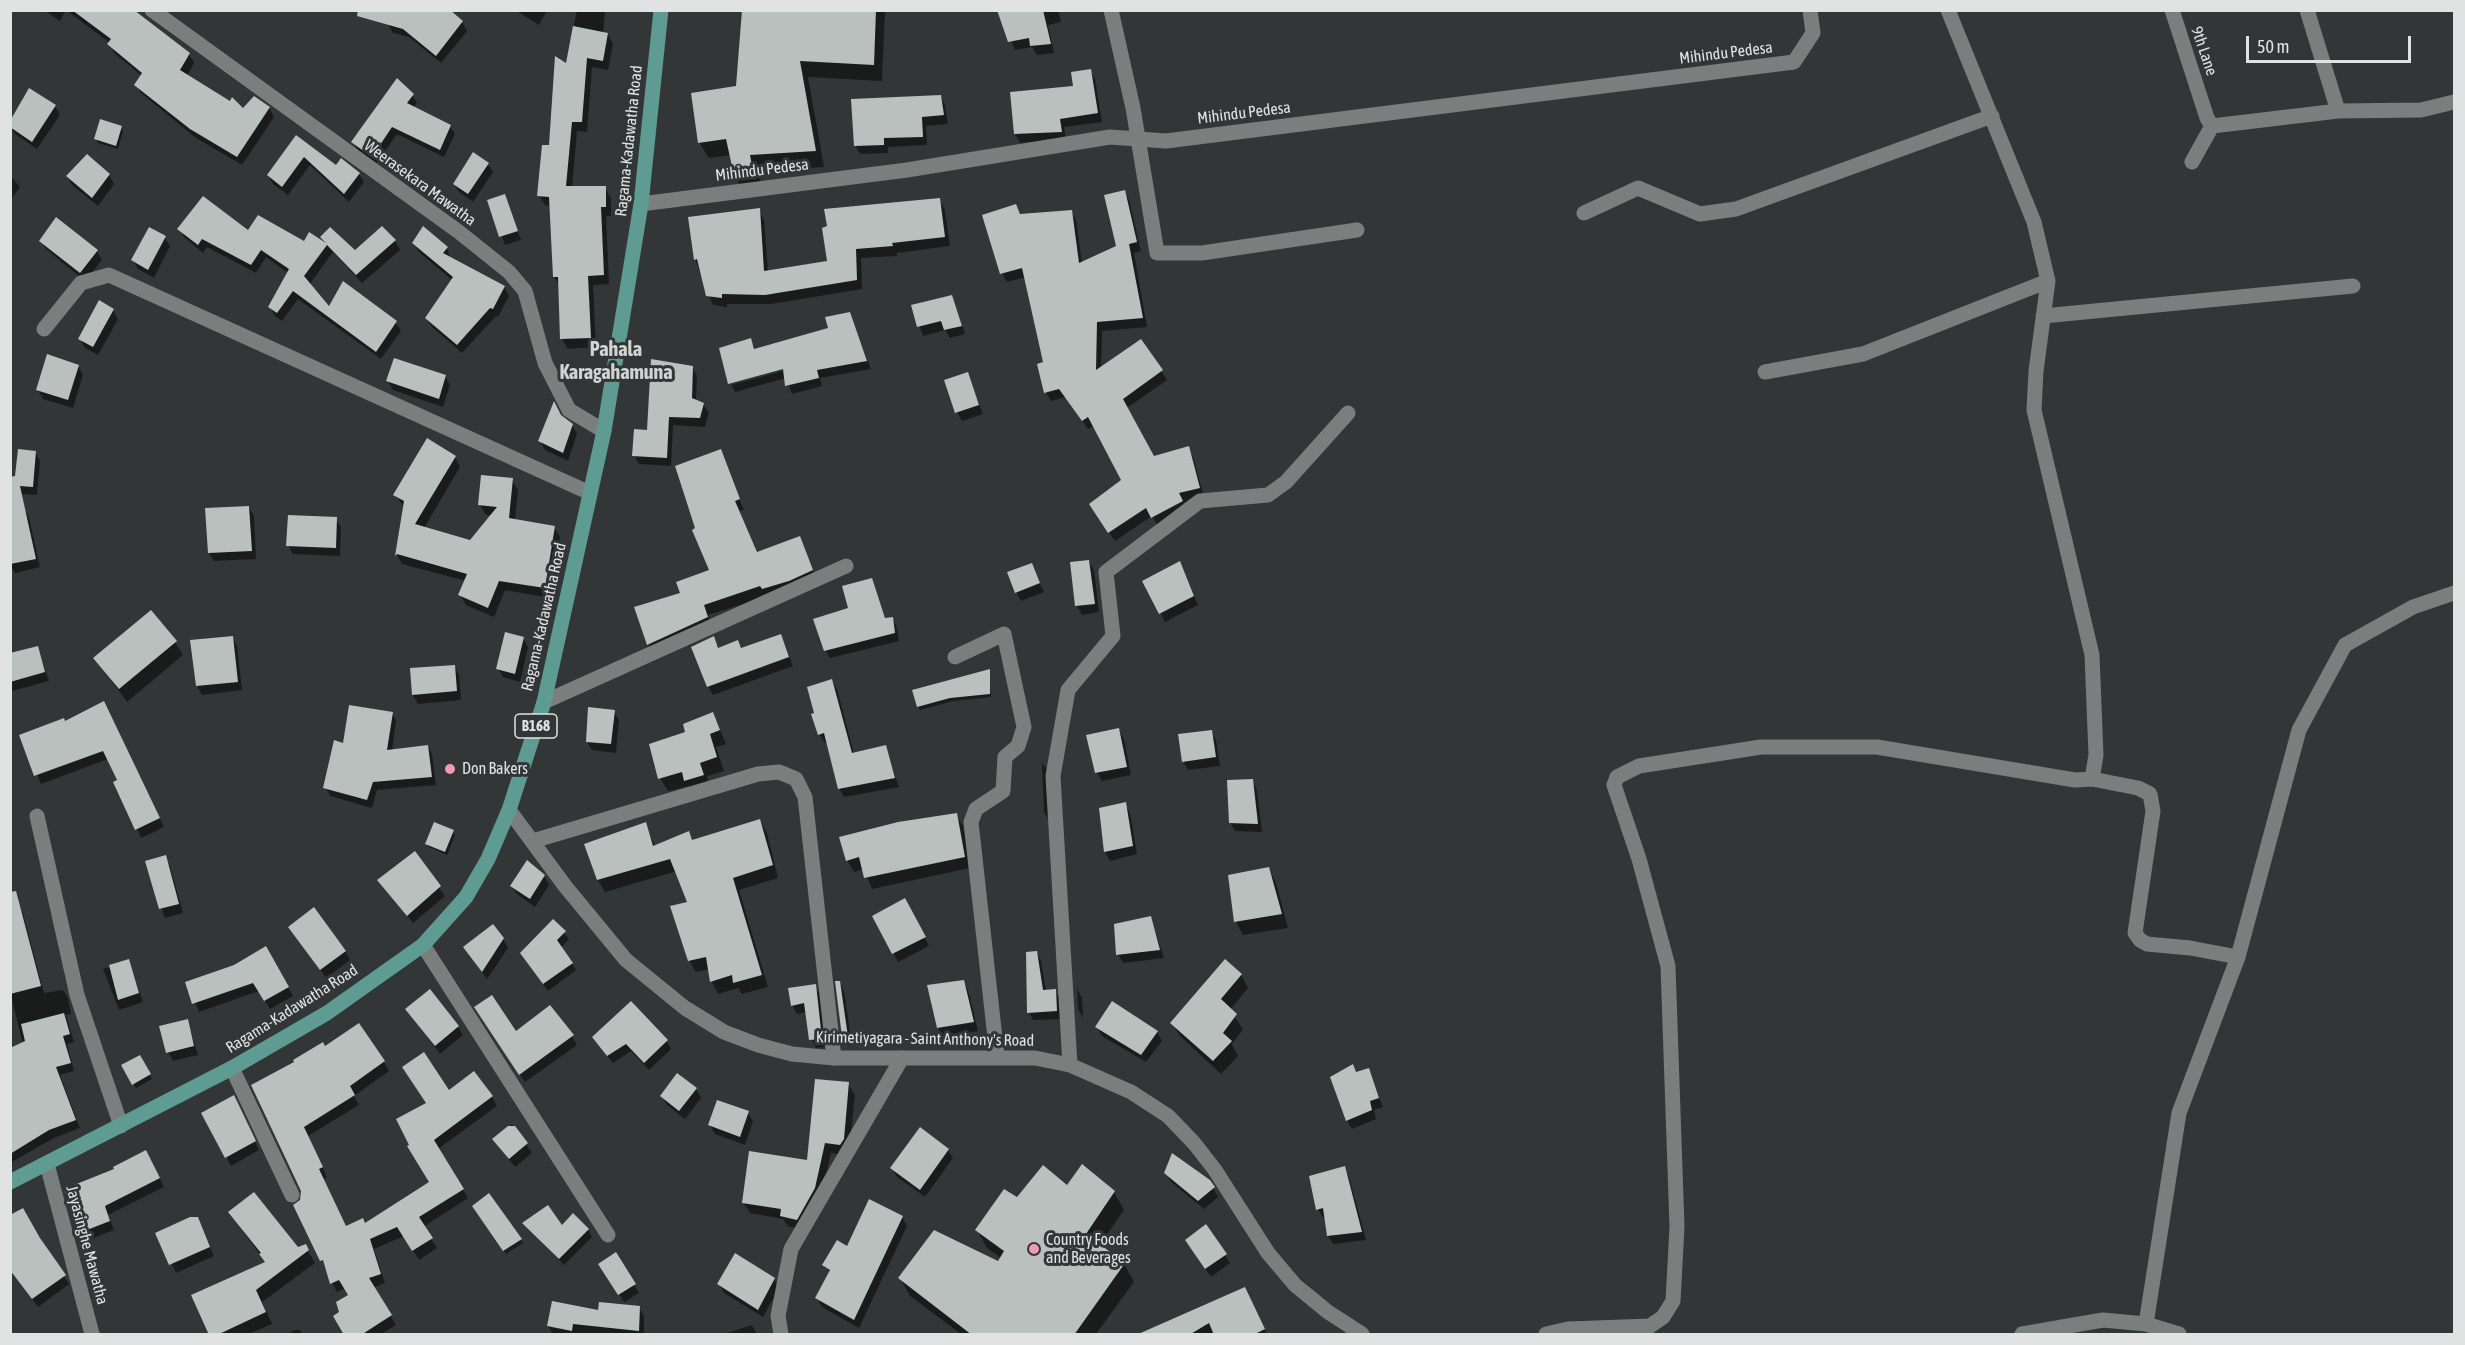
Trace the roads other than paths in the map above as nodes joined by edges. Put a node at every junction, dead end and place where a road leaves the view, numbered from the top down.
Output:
1 (152, 10) edge
2 (661, 10) edge
3 (1111, 10) edge
4 (1810, 10) edge
5 (1948, 10) edge
6 (2172, 10) edge
7 (2307, 10) edge
8 (2454, 102) edge
9 (2338, 111) junction
10 (1992, 116) junction
11 (2212, 126) junction
12 (1138, 139) junction
13 (2192, 162) dead end
14 (641, 204) junction
15 (1584, 213) dead end
16 (1357, 230) dead end
17 (2048, 281) junction
18 (2353, 286) dead end
19 (2043, 316) junction
20 (44, 328) dead end
21 (1765, 372) dead end
22 (1348, 413) dead end
23 (604, 431) junction
24 (590, 492) junction
25 (846, 566) dead end
26 (2454, 593) edge
27 (954, 657) dead end
28 (544, 702) junction
29 (2092, 779) junction
30 (509, 810) junction
31 (37, 816) dead end
32 (533, 841) junction
33 (423, 945) junction
34 (2238, 957) junction
35 (996, 1056) junction
36 (834, 1058) junction
37 (902, 1058) junction
38 (1070, 1065) junction
39 (232, 1068) junction
40 (121, 1126) junction
41 (47, 1164) junction
42 (10, 1182) edge
43 (292, 1195) dead end
44 (608, 1235) dead end
45 (2146, 1324) junction
46 (2103, 1327) edge
47 (92, 1335) edge
48 (781, 1335) edge
49 (1362, 1335) edge
50 (1546, 1335) edge
51 (2022, 1335) edge
52 (2179, 1335) edge

1 - 23 street, Weerasekara Mawatha
2 - 14 main road, Ragama-Kadawatha Road / B168
3 - 12 street
4 - 12 street, Mihindu Pedesa
5 - 10 street
6 - 11 street, 9th Lane
7 - 9 street
8 - 9 street
9 - 11 street
10 - 15 street
10 - 17 street
11 - 13 street
12 - 14 street, Mihindu Pedesa
12 - 16 street
14 - 23 main road, Ragama-Kadawatha Road / B168
17 - 19 street
17 - 21 street
18 - 19 street
19 - 29 street
20 - 24 street
22 - 38 street
23 - 24 main road, Ragama-Kadawatha Road / B168
24 - 28 main road, Ragama-Kadawatha Road / B168
25 - 28 street
26 - 34 street
27 - 35 street
28 - 30 main road, Ragama-Kadawatha Road / B168
29 - 34 street
29 - 50 street
30 - 32 street, Kirimetiyagara - Saint Anthony's Road
30 - 33 main road, Ragama-Kadawatha Road / B168
31 - 40 street
32 - 36 street, Kirimetiyagara - Saint Anthony's Road
32 - 36 street
33 - 39 main road, Ragama-Kadawatha Road / B168
33 - 44 street
34 - 45 street
35 - 37 street, Kirimetiyagara - Saint Anthony's Road
35 - 38 street, Kirimetiyagara - Saint Anthony's Road
36 - 37 street, Kirimetiyagara - Saint Anthony's Road
37 - 48 street
38 - 49 street, Kirimetiyagara - Saint Anthony's Road
39 - 40 main road, Ragama-Kadawatha Road / B168
39 - 43 street
40 - 41 main road, Ragama-Kadawatha Road / B168
41 - 42 main road, Ragama-Kadawatha Road / B168
41 - 47 street, Jayasinghe Mawatha
45 - 46 street
45 - 52 street
46 - 51 street

